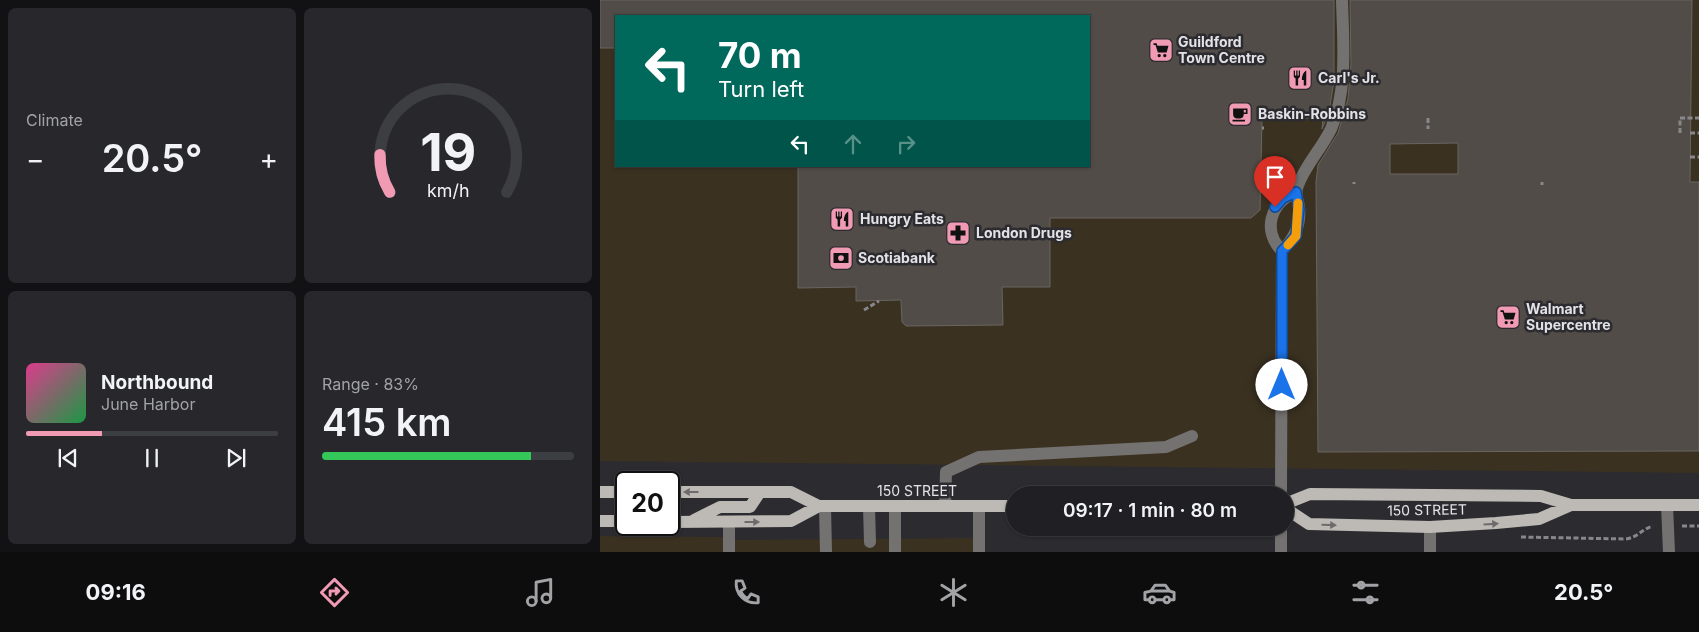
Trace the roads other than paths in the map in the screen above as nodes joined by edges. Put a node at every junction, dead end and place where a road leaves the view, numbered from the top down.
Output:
1 (1342, 0) edge
2 (1296, 192) junction
3 (1282, 251) junction
4 (1192, 436) dead end
5 (1281, 486) edge
6 (600, 492) edge
7 (615, 492) edge
8 (680, 492) edge
9 (760, 492) junction
10 (1294, 500) edge
11 (1572, 505) junction
12 (1667, 505) junction
13 (1699, 505) edge
14 (822, 506) junction
15 (869, 506) junction
16 (895, 506) junction
17 (945, 506) junction
18 (979, 506) junction
19 (1006, 506) edge
20 (1294, 514) edge
21 (600, 521) edge
22 (615, 521) edge
23 (680, 522) edge
24 (690, 522) junction
25 (729, 522) junction
26 (1430, 527) junction
27 (1281, 536) edge
28 (870, 542) dead end
29 (729, 552) edge
30 (826, 552) edge
31 (896, 552) edge
32 (979, 552) edge
33 (1281, 552) edge
34 (1430, 552) edge
35 (1668, 552) edge

1 - 2 street
2 - 3 street
2 - 3 street
3 - 5 street
4 - 17 street
6 - 7 main road
9 -> 8 main road, 150 STREET
9 - 14 main road, 150 STREET
9 - 24 main road
10 - 11 main road, 150 STREET
11 - 12 main road, 150 STREET
26 -> 11 main road, 150 STREET
12 - 13 main road, 150 STREET
12 - 35 street
14 - 15 main road, 150 STREET
25 -> 14 main road, 150 STREET
14 - 30 street
15 - 16 main road, 150 STREET
15 - 28 street
16 - 17 main road, 150 STREET
16 - 31 street
17 - 18 main road, 150 STREET
18 - 19 main road, 150 STREET
18 - 32 street
20 -> 26 main road, 150 STREET
21 - 22 main road
23 - 24 main road, 150 STREET
24 - 25 main road, 150 STREET
25 - 29 street
26 - 34 street
27 - 33 street

